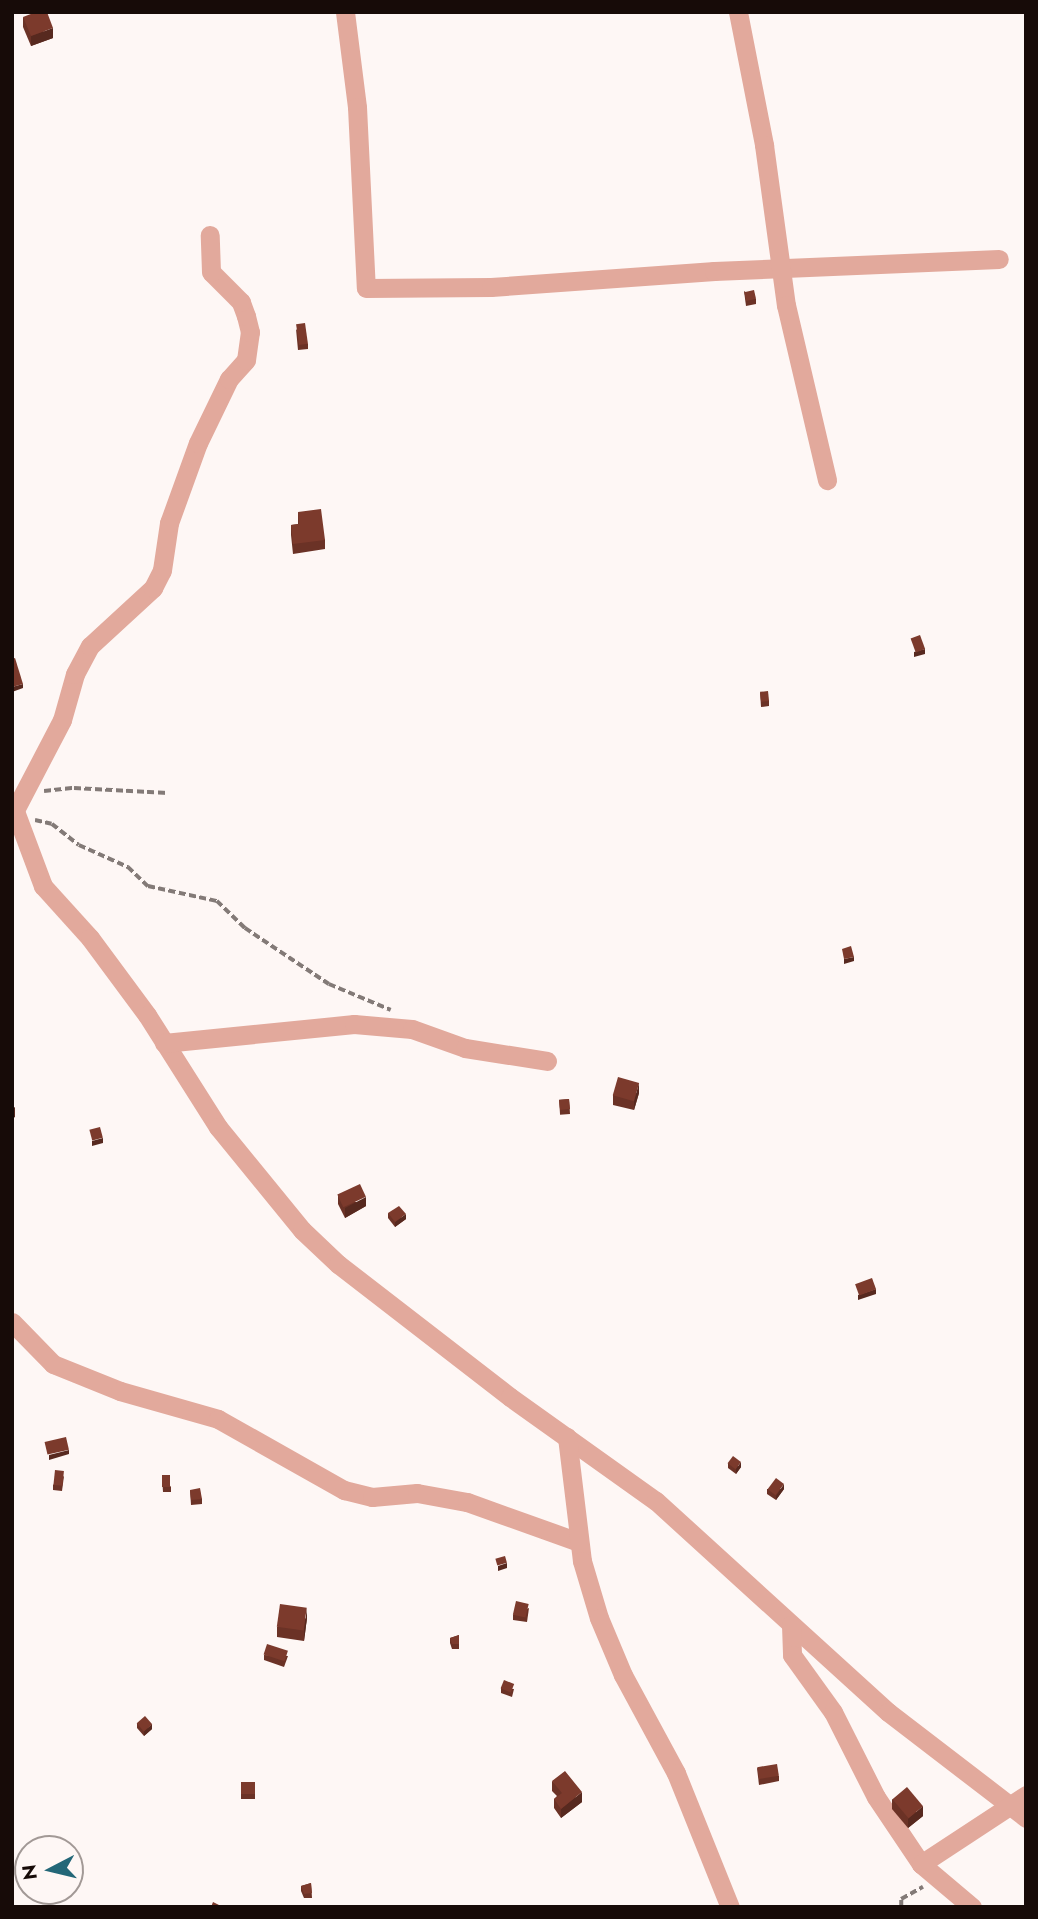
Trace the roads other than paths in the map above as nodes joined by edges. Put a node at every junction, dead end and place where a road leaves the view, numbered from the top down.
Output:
1 (345, 12) edge
2 (738, 12) edge
3 (210, 235) dead end
4 (999, 259) dead end
5 (784, 268) junction
6 (827, 480) dead end
7 (18, 802) edge
8 (164, 1043) junction
9 (547, 1061) dead end
10 (12, 1322) edge
11 (567, 1437) junction
12 (579, 1542) junction
13 (791, 1625) junction
14 (1018, 1800) edge
15 (1026, 1818) edge
16 (921, 1864) junction
17 (730, 1907) edge
18 (972, 1907) edge

1 - 5 street
2 - 5 street
3 - 7 street
4 - 5 street
5 - 6 street
7 - 8 street
8 - 9 street
8 - 11 street
10 - 12 street
11 - 12 street
11 - 13 street
12 - 17 street
13 - 14 street
13 - 16 street
14 - 15 street
14 - 16 street
16 - 18 street

